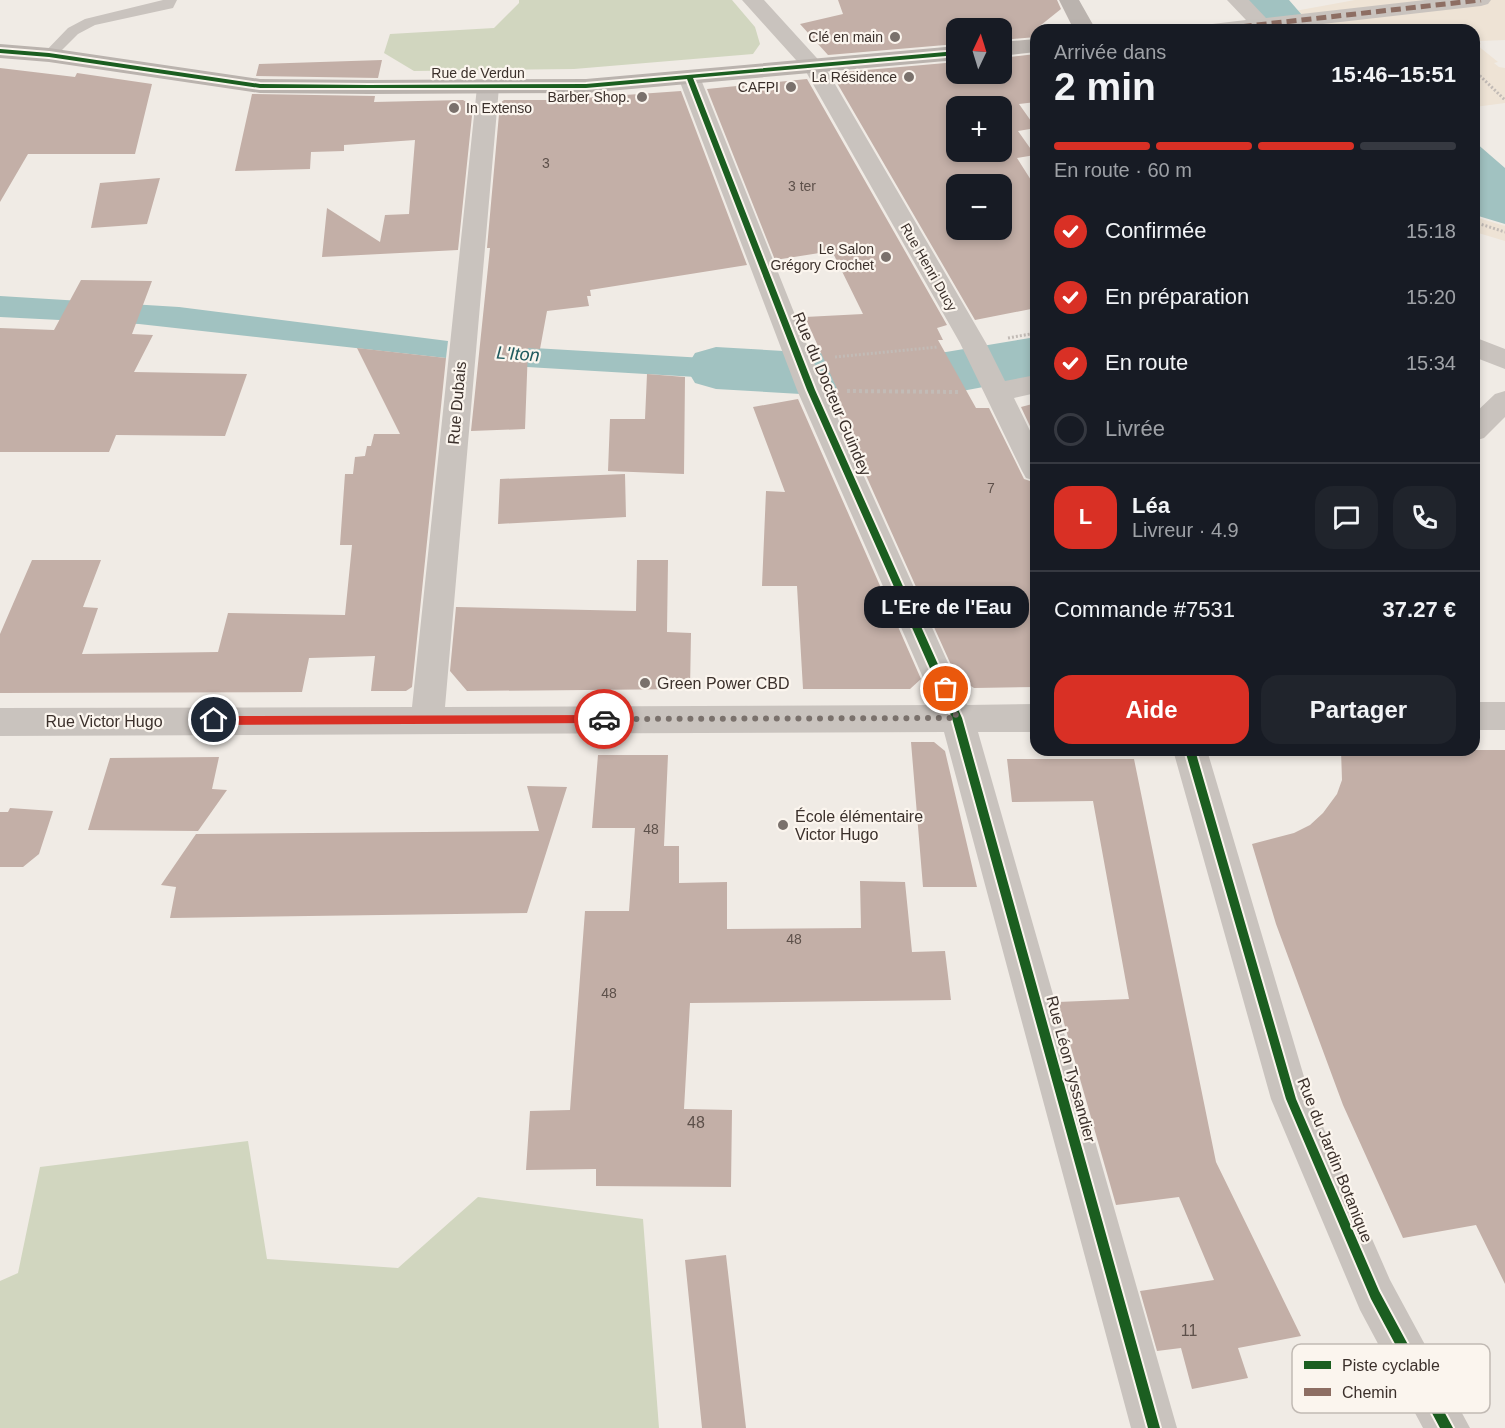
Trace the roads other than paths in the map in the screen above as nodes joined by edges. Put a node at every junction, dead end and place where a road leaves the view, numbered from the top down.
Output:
1 (170, 0) edge
2 (752, 0) edge
3 (1069, 0) edge
4 (1237, 0) edge
5 (1480, 0) edge
6 (1385, 5) edge
7 (1082, 24) edge
8 (1259, 24) edge
9 (1276, 24) edge
10 (1030, 47) edge
11 (1012, 48) edge
12 (0, 51) edge
13 (946, 54) edge
14 (49, 55) junction
15 (814, 67) junction
16 (689, 77) junction
17 (488, 87) junction
18 (1480, 349) edge
19 (1505, 360) edge
20 (1030, 385) edge
21 (996, 392) junction
22 (1505, 401) edge
23 (1480, 425) edge
24 (1030, 459) edge
25 (1480, 716) edge
26 (1505, 716) edge
27 (957, 718) junction
28 (1030, 718) edge
29 (427, 719) junction
30 (0, 722) edge
31 (1192, 756) edge
32 (1402, 1344) edge
33 (1439, 1413) edge
34 (1154, 1428) edge
35 (1447, 1428) edge

1 - 14 lane
2 - 15 street, Rue Henri Ducy
3 - 7 main road
4 - 8 street
5 - 6 street
6 - 9 street
10 - 11 main road
12 - 14 main road, Rue de Verdun
13 - 15 main road, Rue de Verdun
14 - 17 main road, Rue de Verdun
15 - 16 main road, Rue de Verdun
15 - 21 street, Rue Henri Ducy
16 - 17 main road, Rue de Verdun
16 - 27 street, Rue du Docteur Guindey
17 - 29 street, Rue Dubais
18 - 19 street
20 - 21 street
21 - 24 street, Rue Henri Ducy
22 - 23 street
25 - 26 street
27 - 28 street, Rue Victor Hugo
27 - 29 street, Rue Victor Hugo
27 - 34 street, Rue Léon Tyssandier
29 - 30 street, Rue Victor Hugo
31 - 32 street, Rue du Jardin Botanique
33 - 35 street, Rue du Jardin Botanique

